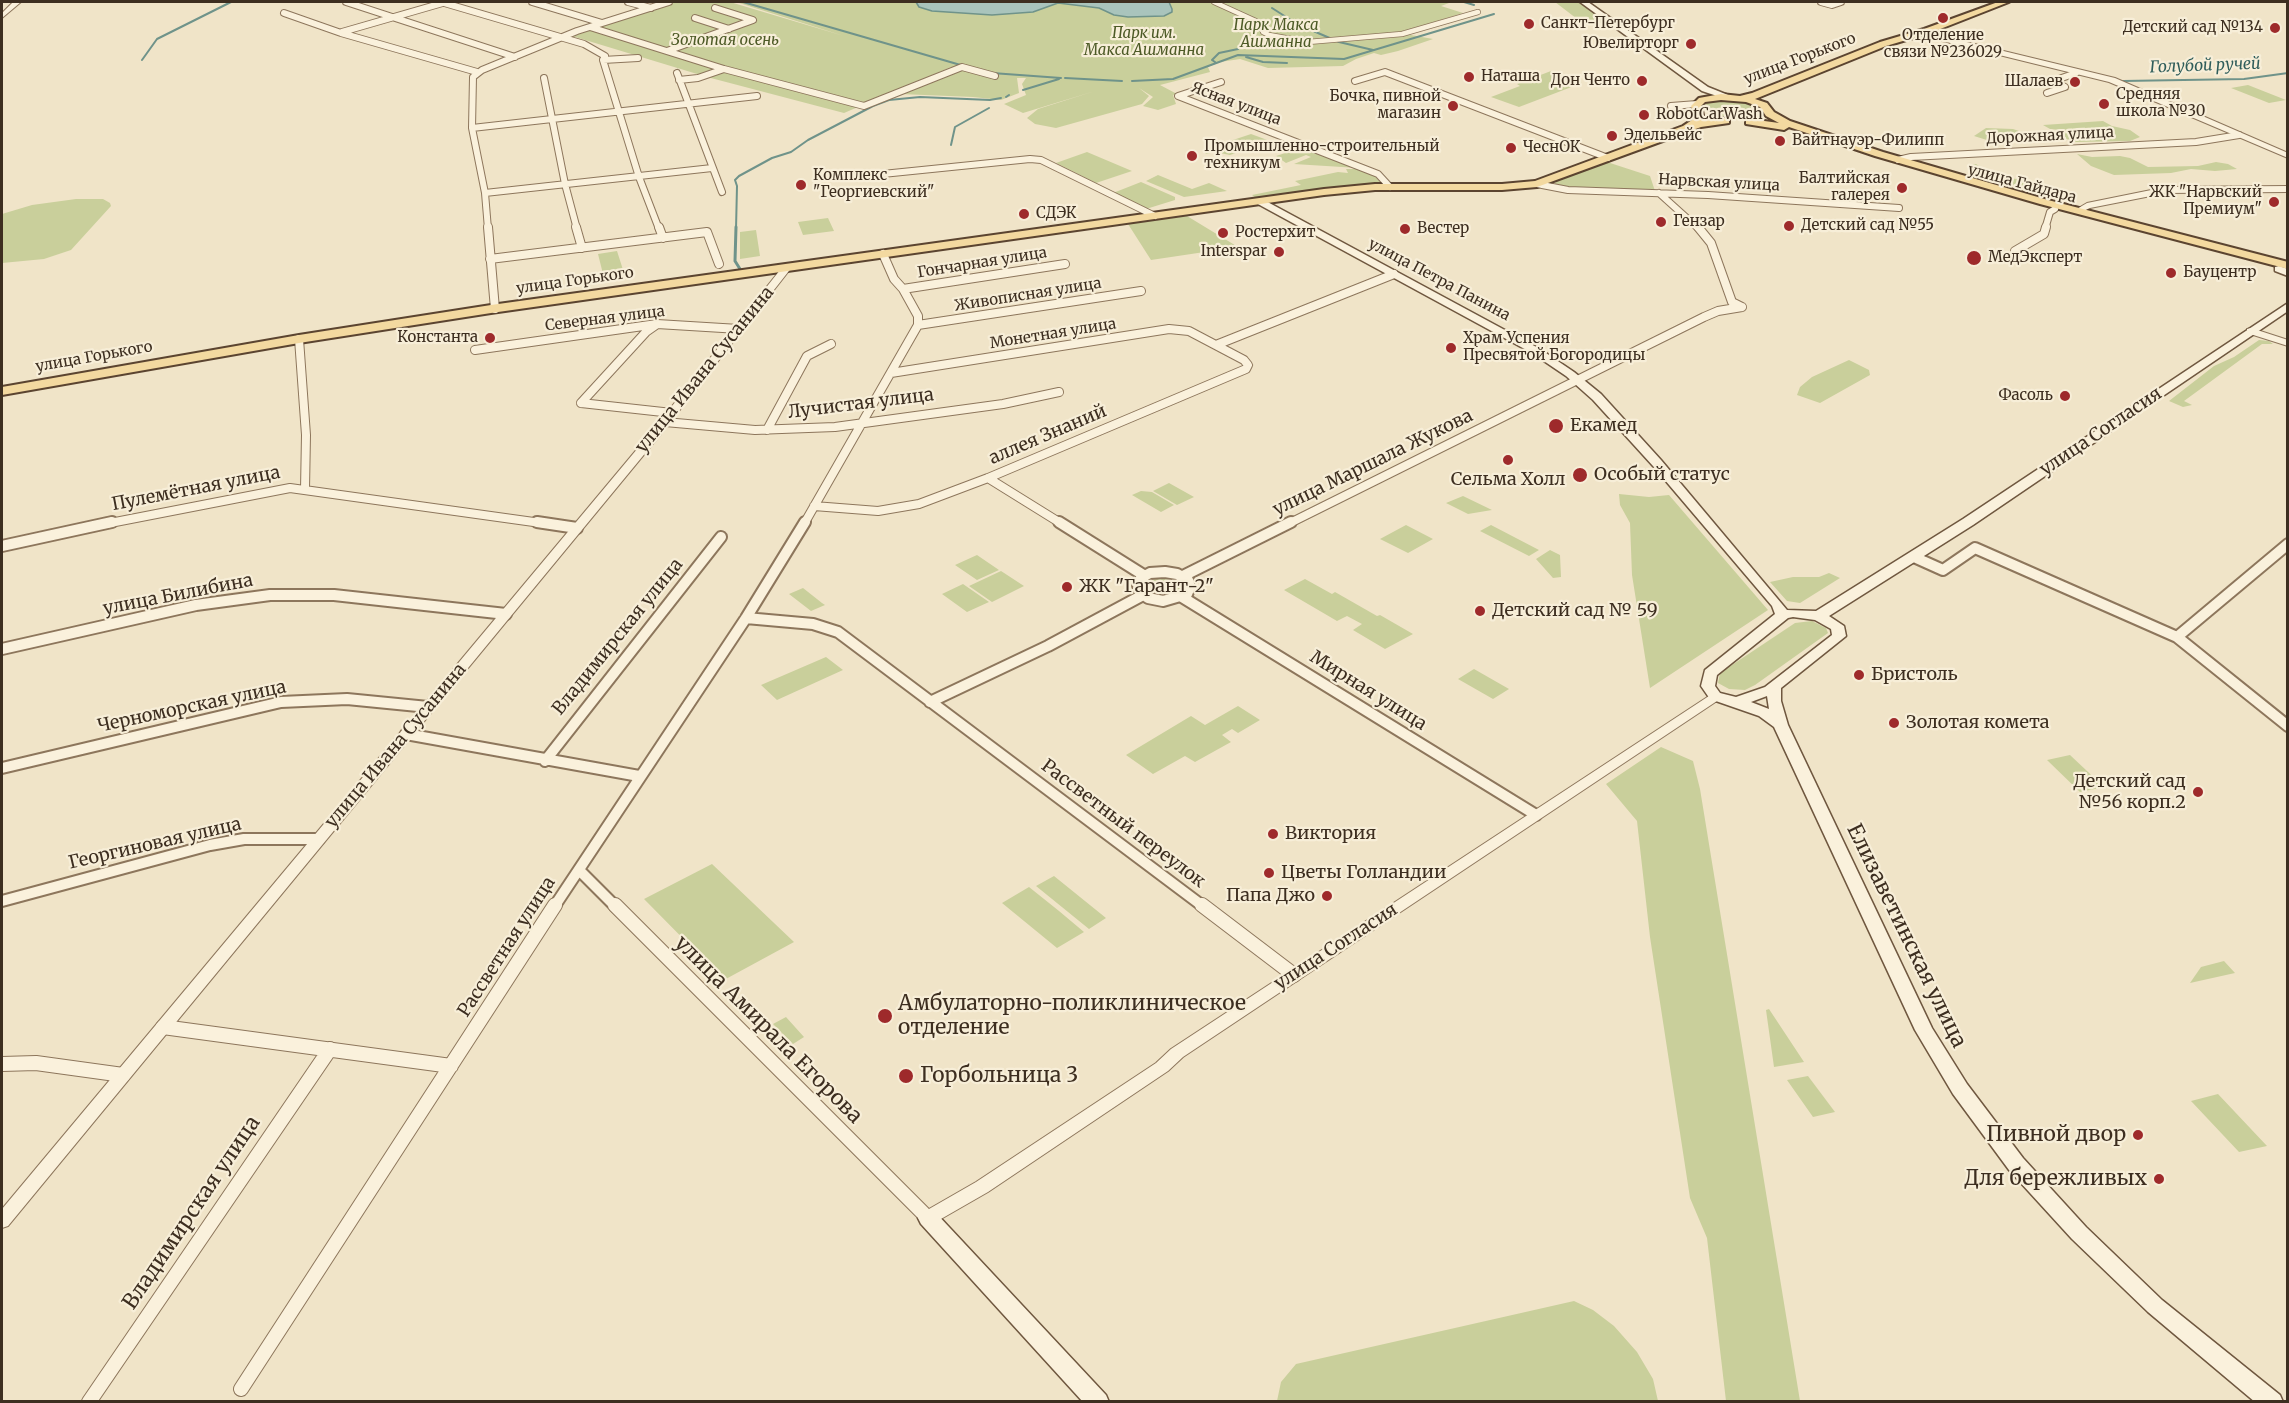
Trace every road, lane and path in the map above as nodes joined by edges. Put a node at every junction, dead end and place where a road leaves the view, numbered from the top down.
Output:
1 (17, 2) edge
2 (346, 2) edge
3 (443, 2) edge
4 (532, 2) edge
5 (628, 2) edge
6 (669, 2) edge
7 (1214, 2) edge
8 (1584, 2) edge
9 (1821, 2) edge
10 (1841, 2) edge
11 (2005, 2) edge
12 (2017, 2) edge
13 (651, 8) junction
14 (715, 8) dead end
15 (1478, 12) dead end
16 (284, 13) dead end
17 (2, 16) edge
18 (394, 17) junction
19 (695, 18) dead end
20 (602, 23) junction
21 (590, 27) junction
22 (729, 29) junction
23 (341, 33) junction
24 (1925, 34) junction
25 (562, 39) junction
26 (667, 51) junction
27 (515, 57) junction
28 (638, 58) dead end
29 (603, 60) junction
30 (724, 69) junction
31 (477, 72) junction
32 (2076, 73) junction
33 (995, 76) dead end
34 (544, 78) dead end
35 (1356, 81) dead end
36 (1221, 82) dead end
37 (2047, 93) dead end
38 (757, 96) dead end
39 (1741, 98) junction
40 (1701, 100) junction
41 (687, 104) junction
42 (1672, 104) dead end
43 (1767, 109) junction
44 (619, 112) junction
45 (552, 119) junction
46 (1737, 122) junction
47 (472, 128) junction
48 (1685, 128) junction
49 (2239, 135) junction
50 (2288, 156) edge
51 (1608, 158) junction
52 (1898, 160) junction
53 (711, 168) junction
54 (863, 176) dead end
55 (639, 177) junction
56 (565, 184) junction
57 (1537, 184) junction
58 (1390, 187) junction
59 (2288, 189) edge
60 (722, 192) dead end
61 (485, 193) junction
62 (1659, 193) junction
63 (1259, 201) junction
64 (1899, 208) dead end
65 (2055, 209) junction
66 (2079, 210) junction
67 (1155, 216) junction
68 (663, 238) junction
69 (582, 248) junction
70 (2015, 251) dead end
71 (883, 254) junction
72 (490, 259) junction
73 (719, 264) dead end
74 (1065, 264) dead end
75 (787, 267) junction
76 (2285, 270) edge
77 (1394, 274) junction
78 (903, 289) junction
79 (1141, 291) dead end
80 (2288, 306) edge
81 (495, 309) junction
82 (657, 324) junction
83 (918, 325) junction
84 (739, 328) junction
85 (2251, 331) junction
86 (299, 339) junction
87 (2288, 343) edge
88 (831, 344) dead end
89 (1216, 345) junction
90 (475, 350) dead end
91 (891, 373) junction
92 (1578, 380) junction
93 (2, 391) edge
94 (1059, 392) dead end
95 (669, 418) junction
96 (861, 424) junction
97 (768, 430) junction
98 (988, 478) junction
99 (305, 489) junction
100 (814, 506) junction
101 (577, 528) junction
102 (721, 537) dead end
103 (2288, 544) edge
104 (2, 546) edge
105 (1914, 557) junction
106 (1144, 576) junction
107 (1183, 576) junction
108 (1143, 595) junction
109 (1182, 597) junction
110 (506, 614) junction
111 (1783, 615) junction
112 (1819, 616) junction
113 (746, 618) junction
114 (2177, 637) junction
115 (2, 649) edge
116 (1774, 687) junction
117 (1715, 696) junction
118 (930, 702) junction
119 (1737, 702) junction
120 (428, 707) junction
121 (1780, 725) junction
122 (2288, 726) edge
123 (406, 734) junction
124 (545, 761) junction
125 (2, 768) edge
126 (639, 776) junction
127 (1536, 815) junction
128 (319, 839) junction
129 (579, 870) junction
130 (2, 901) edge
131 (1294, 975) junction
132 (163, 1027) junction
133 (330, 1049) junction
134 (2, 1064) edge
135 (451, 1066) junction
136 (123, 1075) junction
137 (928, 1218) junction
138 (2, 1221) edge
139 (241, 1389) dead end
140 (88, 1401) edge
141 (1098, 1401) edge
142 (2272, 1401) edge

1 - 17 street
2 - 18 street
3 - 18 street
3 - 25 street
4 - 20 street
5 - 13 street
6 - 13 street
7 - 15 street
8 - 40 main road
9 - 10 street
11 - 24 main road, улица Горького
12 - 24 main road, улица Горького
13 - 20 street
14 - 22 street
16 - 23 street
18 - 23 street
18 - 27 street
19 - 22 street
20 - 21 street
21 - 25 street
21 - 26 street
22 - 26 street
23 - 31 street
24 - 32 street
24 - 39 main road, улица Горького
24 - 43 main road, улица Горького
25 - 27 street
25 - 29 street
26 - 30 street
27 - 31 street
28 - 29 street
29 - 44 street
30 - 33 street
30 - 41 street
31 - 47 street
32 - 37 street
32 - 49 street
34 - 45 street
35 - 51 street
36 - 58 street, Ясная улица
38 - 41 street
39 - 40 main road, улица Горького
39 - 43 main road, улица Горького
40 - 42 street
40 - 46 main road
40 - 48 main road
41 - 44 street
41 - 53 street
43 - 46 main road, улица Горького
43 - 52 main road, улица Гайдара
44 - 45 street
44 - 55 street
45 - 47 street
45 - 56 street
46 - 48 main road, улица Горького
46 - 65 main road, улица Гайдара
47 - 61 street
48 - 51 main road, улица Горького
49 - 50 street
49 - 52 street, Дорожная улица
51 - 57 main road, улица Горького
52 - 66 main road, улица Гайдара
53 - 55 street
53 - 60 street
54 - 67 street
55 - 56 street
55 - 68 street
56 - 61 street
56 - 69 street
57 - 58 main road, улица Горького
57 - 62 street, Нарвская улица
58 - 63 main road, улица Горького
59 - 66 street
61 - 72 street
62 - 64 street, Нарвская улица
62 - 92 street, улица Маршала Жукова
63 - 67 main road, улица Горького
63 - 77 main road, улица Петра Панина
65 - 70 street
65 - 76 main road, улица Гайдара
66 - 76 main road, улица Гайдара
67 - 71 main road, улица Горького
68 - 69 street
68 - 73 street
69 - 72 street
71 - 75 main road, улица Горького
71 - 78 street
72 - 81 street
74 - 78 street, Гончарная улица
75 - 81 main road, улица Горького
75 - 84 street, улица Ивана Сусанина
77 - 89 street
77 - 92 main road, улица Петра Панина
78 - 83 street
79 - 83 street, Живописная улица
80 - 85 main road, улица Согласия
81 - 86 main road, улица Горького
82 - 84 street, Северная улица
82 - 90 street, Северная улица
82 - 95 street, Лучистая улица
83 - 91 street
84 - 95 street, улица Ивана Сусанина
85 - 87 street
85 - 105 main road, улица Согласия
86 - 93 main road, улица Горького
86 - 99 street
88 - 97 street
89 - 91 street, Монетная улица
89 - 98 street, аллея Знаний
91 - 96 street
92 - 107 street, улица Маршала Жукова
92 - 111 main road, улица Петра Панина
94 - 96 street, Лучистая улица
95 - 97 street, Лучистая улица
95 - 101 street, улица Ивана Сусанина
96 - 97 street, Лучистая улица
96 - 100 street, Рассветная улица
98 - 100 street, аллея Знаний
98 - 106 street
99 - 101 street, Пулемётная улица
99 - 104 street, Пулемётная улица
100 - 113 street, Рассветная улица
101 - 110 street, улица Ивана Сусанина
102 - 124 street, Владимирская улица
103 - 114 street
105 - 112 main road, улица Согласия
105 - 114 street
106 - 107 street
106 - 108 street
107 - 109 street
108 - 109 street
108 - 118 street
109 - 127 street, Мирная улица
110 - 115 street, улица Билибина
110 - 120 street, улица Ивана Сусанина
111 - 112 main road
111 - 117 main road
112 - 116 main road
113 - 118 street, Рассветный переулок
113 - 126 street, Рассветная улица
114 - 122 street
116 - 119 main road
116 - 121 main road, Елизаветинская улица
117 - 119 main road
117 - 127 street, улица Согласия
118 - 131 street, Рассветный переулок
119 - 121 main road
120 - 123 street, улица Ивана Сусанина
120 - 125 street, Черноморская улица
121 - 142 main road, Елизаветинская улица
123 - 124 street
123 - 128 street, улица Ивана Сусанина
124 - 126 street
126 - 129 street, Рассветная улица
127 - 131 street, улица Согласия
128 - 130 street, Георгиновая улица
128 - 132 street, улица Ивана Сусанина
129 - 135 street, Рассветная улица
129 - 137 street, улица Амирала Егорова
131 - 137 street, улица Согласия
132 - 133 street
132 - 136 street, улица Ивана Сусанина
133 - 135 street
133 - 140 street, Владимирская улица
134 - 136 street
135 - 139 street, Рассветная улица
136 - 138 street, улица Ивана Сусанина
137 - 141 main road

